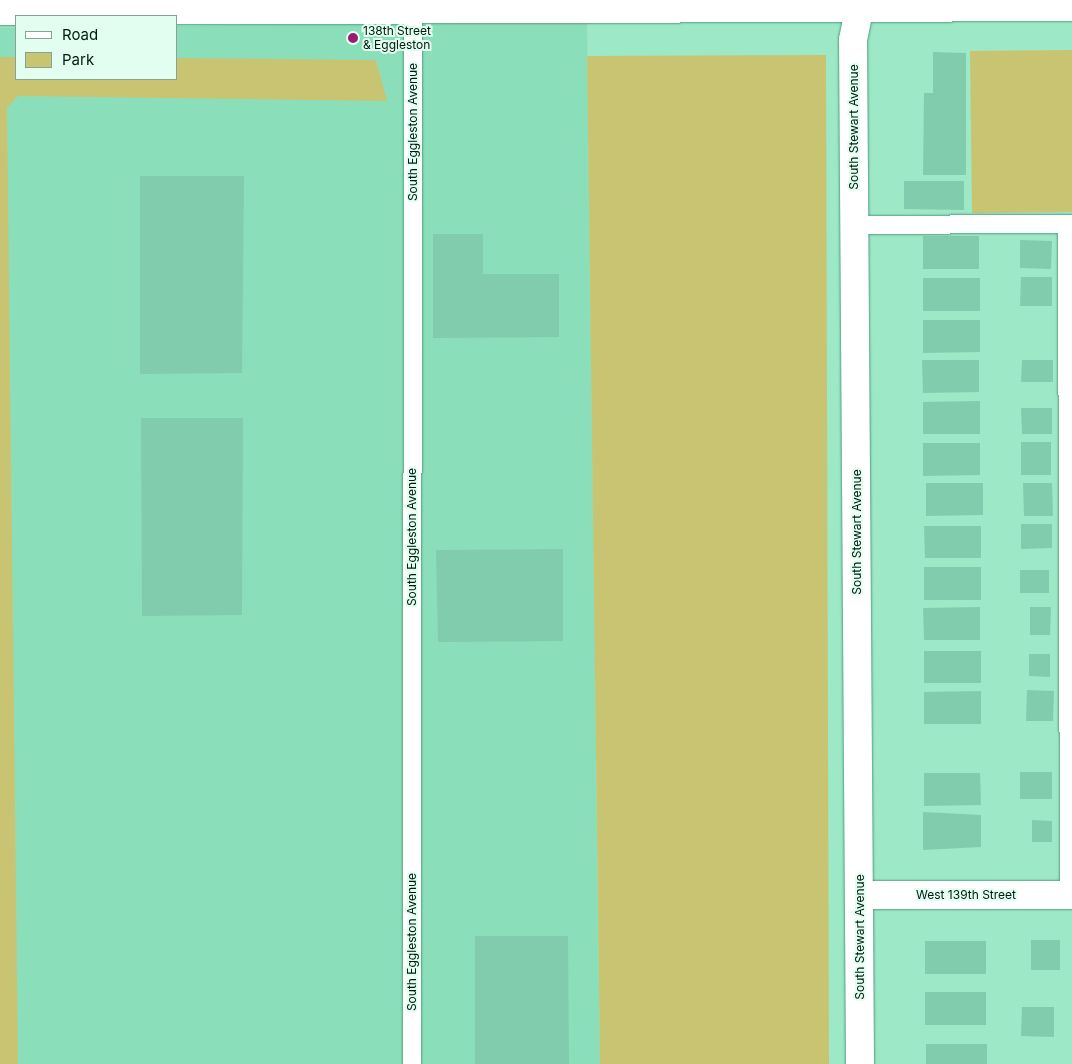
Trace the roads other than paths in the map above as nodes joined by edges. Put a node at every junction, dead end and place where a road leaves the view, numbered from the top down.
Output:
1 (860, 4) edge
2 (384, 5) edge
3 (1072, 7) edge
4 (413, 9) junction
5 (0, 11) edge
6 (1069, 224) edge
7 (855, 225) junction
8 (860, 895) junction
9 (1070, 895) edge
10 (412, 1064) edge
11 (860, 1064) edge

1 - 3 street
1 - 4 street
1 - 7 street, South Stewart Avenue
2 - 4 street
2 - 5 street
4 - 10 lane, South Eggleston Avenue
6 - 7 lane
6 - 9 lane
7 - 8 street, South Stewart Avenue
8 - 9 street, West 139th Street
8 - 11 street, South Stewart Avenue

